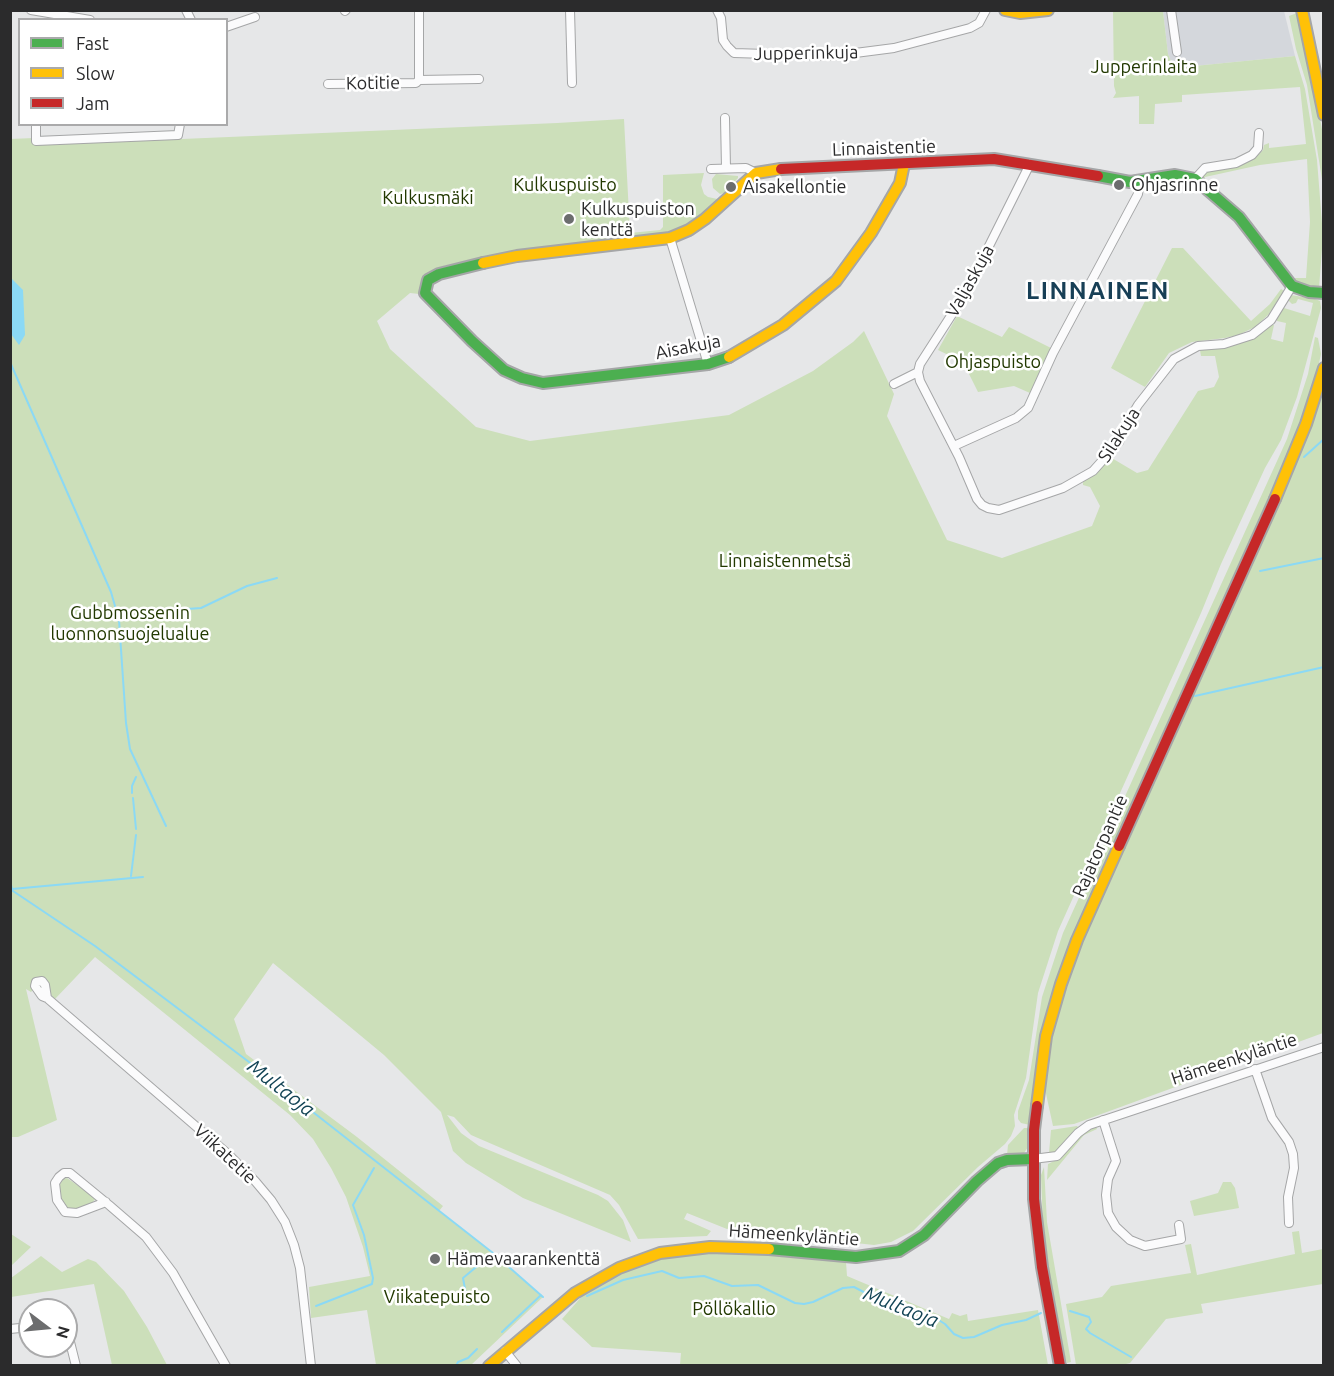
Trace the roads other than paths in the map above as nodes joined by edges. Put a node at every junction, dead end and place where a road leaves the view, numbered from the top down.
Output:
1 (419, 10) edge
2 (570, 10) edge
3 (717, 10) edge
4 (986, 10) edge
5 (1005, 10) edge
6 (1048, 10) edge
7 (1171, 10) edge
8 (1302, 10) edge
9 (31, 11) edge
10 (255, 17) dead end
11 (77, 18) edge
12 (228, 26) edge
13 (1177, 52) dead end
14 (479, 79) dead end
15 (419, 80) junction
16 (572, 83) dead end
17 (328, 84) dead end
18 (1323, 115) edge
19 (725, 118) dead end
20 (36, 126) edge
21 (180, 126) edge
22 (1259, 133) dead end
23 (904, 164) junction
24 (1030, 164) junction
25 (726, 168) junction
26 (711, 169) dead end
27 (756, 173) junction
28 (1194, 180) junction
29 (1140, 181) junction
30 (670, 238) junction
31 (1292, 286) junction
32 (1323, 293) edge
33 (708, 364) junction
34 (1323, 368) edge
35 (918, 372) junction
36 (894, 384) dead end
37 (954, 446) junction
38 (47, 998) dead end
39 (1323, 1047) edge
40 (1255, 1069) junction
41 (1103, 1120) junction
42 (1033, 1159) junction
43 (106, 1202) junction
44 (1289, 1222) dead end
45 (1179, 1225) dead end
46 (506, 1351) junction
47 (226, 1365) edge
48 (311, 1365) edge
49 (489, 1365) edge
50 (518, 1365) edge
51 (1060, 1365) edge

1 - 15 street, Kotitie
2 - 16 street
3 - 4 street, Jupperinkuja
5 - 6 street
7 - 13 street
8 - 18 street
9 - 11 street
10 - 12 street
14 - 15 street
15 - 17 street, Kotitie
19 - 25 street
20 - 21 street
22 - 28 street
23 - 24 street, Linnaistentie
23 - 27 street, Linnaistentie
23 - 33 street, Aisakuja
24 - 29 street, Linnaistentie
24 - 35 street, Valjaskuja
25 - 26 street
25 - 27 street
27 - 30 street
28 - 29 street, Linnaistentie
28 - 31 street
29 - 37 street
30 - 33 street
30 - 33 street, Aisakuja
31 - 32 street
31 - 37 street, Silakuja
34 - 42 street, Rajatorpantie
35 - 36 street
35 - 37 street, Silakuja
38 - 48 street, Viikatetie
39 - 40 street, Hämeenkyläntie
40 - 41 street, Hämeenkyläntie
40 - 44 street
41 - 42 street, Hämeenkyläntie
41 - 45 street
42 - 46 street, Hämeenkyläntie
42 - 51 street, Rajatorpantie
43 - 43 street
43 - 47 street
46 - 49 street, Hämeenkyläntie
46 - 50 street

